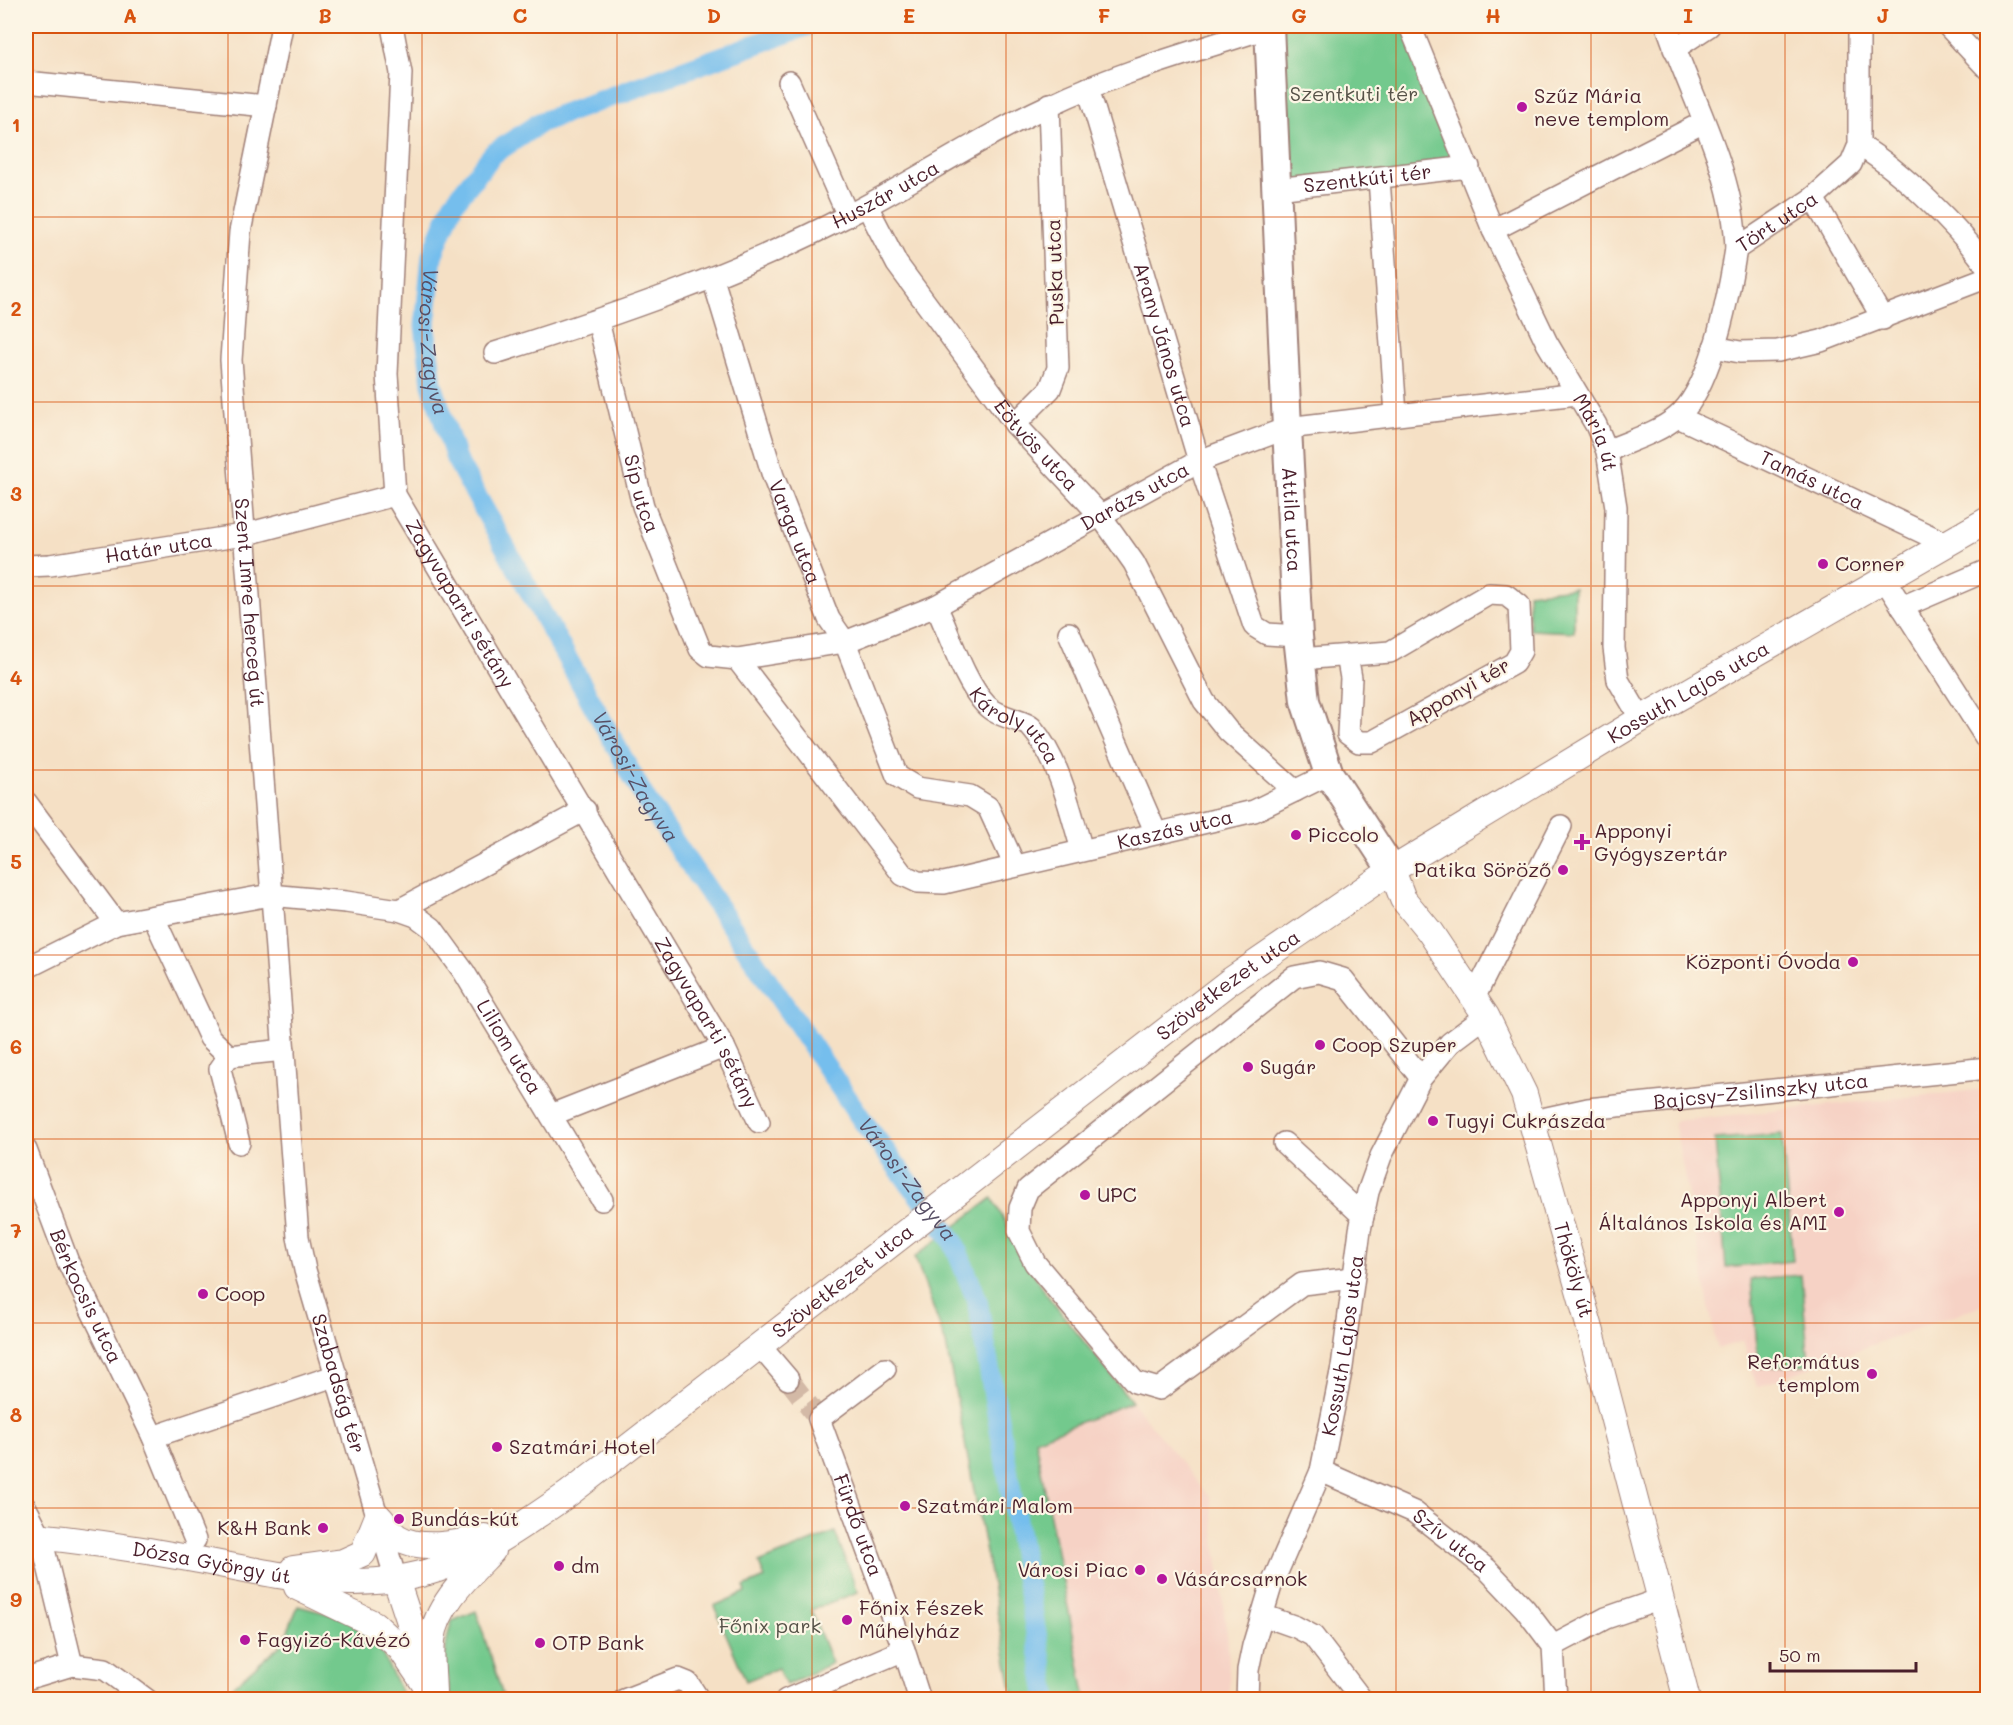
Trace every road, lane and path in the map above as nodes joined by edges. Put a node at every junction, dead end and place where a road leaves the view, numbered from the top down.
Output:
1 (282, 26) edge
2 (392, 26) edge
3 (1269, 26) edge
4 (1410, 26) edge
5 (1667, 26) edge
6 (1709, 26) edge
7 (1859, 26) edge
8 (1948, 26) edge
9 (1674, 49) junction
10 (1988, 69) edge
11 (26, 82) edge
12 (789, 82) dead end
13 (1088, 88) junction
14 (1049, 104) junction
15 (266, 106) junction
16 (1702, 123) junction
17 (1859, 145) junction
18 (1469, 167) junction
19 (1379, 179) junction
20 (1275, 189) junction
21 (1813, 198) junction
22 (867, 206) junction
23 (848, 216) junction
24 (1493, 230) junction
25 (1736, 249) junction
26 (1988, 268) edge
27 (1988, 277) edge
28 (713, 279) junction
29 (1883, 319) junction
30 (598, 321) junction
31 (1714, 347) junction
32 (495, 353) dead end
33 (1577, 394) junction
34 (1396, 414) junction
35 (1678, 417) junction
36 (1015, 424) junction
37 (1287, 428) junction
38 (1607, 452) junction
39 (1199, 461) junction
40 (395, 495) junction
41 (1101, 515) junction
42 (1988, 520) edge
43 (243, 535) junction
44 (1947, 544) junction
45 (26, 566) edge
46 (1988, 570) edge
47 (1885, 580) junction
48 (936, 606) junction
49 (1902, 607) junction
50 (1069, 633) dead end
51 (845, 642) junction
52 (1299, 647) junction
53 (1347, 655) junction
54 (709, 656) joint
55 (737, 659) junction
56 (1641, 719) junction
57 (1988, 741) edge
58 (1329, 774) junction
59 (1295, 791) junction
60 (26, 802) edge
61 (585, 810) junction
62 (1561, 826) dead end
63 (1156, 833) junction
64 (1082, 850) junction
65 (1015, 866) junction
66 (1392, 870) junction
67 (270, 895) junction
68 (399, 910) junction
69 (154, 918) junction
70 (116, 923) junction
71 (26, 968) edge
72 (1480, 1007) junction
73 (724, 1047) junction
74 (284, 1050) junction
75 (229, 1056) junction
76 (1988, 1068) edge
77 (1421, 1078) junction
78 (551, 1115) junction
79 (759, 1122) dead end
80 (1533, 1122) junction
81 (239, 1143) dead end
82 (1284, 1143) dead end
83 (26, 1150) edge
84 (293, 1185) joint
85 (602, 1200) dead end
86 (1363, 1216) junction
87 (1353, 1278) junction
88 (759, 1345) junction
89 (885, 1369) dead end
90 (337, 1375) junction
91 (788, 1379) tunnel mouth
92 (153, 1437) junction
93 (1322, 1471) junction
94 (26, 1508) edge
95 (378, 1516) junction
96 (509, 1534) junction
97 (33, 1536) edge
98 (195, 1540) dead end
99 (266, 1574) junction
100 (396, 1580) junction
101 (1661, 1599) junction
102 (1262, 1615) junction
103 (1553, 1646) junction
104 (904, 1650) junction
105 (72, 1665) junction
106 (26, 1679) edge
107 (434, 1698) edge
108 (147, 1700) edge
109 (624, 1700) edge
110 (699, 1700) edge
111 (786, 1700) edge
112 (920, 1700) edge
113 (1247, 1700) edge
114 (1362, 1700) edge
115 (1556, 1700) edge
116 (1688, 1700) edge

1 - 15 street, Szent Imre herceg út
2 - 40 street, Zagyvaparti sétány
3 - 13 street, Huszár utca
3 - 20 main road, Szentkúti tér
4 - 18 street
5 - 9 street
6 - 9 street
7 - 17 street
8 - 10 street
9 - 16 street
11 - 15 street
12 - 23 street
13 - 14 street, Huszár utca
13 - 39 street, Arany János utca
14 - 22 street, Huszár utca
14 - 36 street, Puska utca
15 - 43 street, Szent Imre herceg út
16 - 24 street
16 - 25 street
17 - 21 street, Tört utca
17 - 26 street
18 - 19 street, Szentkúti tér
18 - 24 street, Mária út
19 - 20 street, Szentkúti tér
19 - 34 street
20 - 37 main road, Attila utca
21 - 25 street, Tört utca
21 - 29 street
22 - 23 street, Huszár utca
22 - 36 street, Eötvös utca
23 - 28 street, Huszár utca
24 - 33 street, Mária út
25 - 31 street, Tört utca
27 - 29 street
28 - 30 street, Huszár utca
28 - 51 street, Varga utca
29 - 31 street
30 - 32 street, Huszár utca
30 - 54 street, Síp utca
31 - 35 street, Tört utca
33 - 34 street, Darázs utca
33 - 38 street, Mária út
34 - 37 street, Darázs utca
35 - 38 street, Tört utca
35 - 44 street, Tamás utca
36 - 41 street, Eötvös utca
37 - 39 street, Darázs utca
37 - 52 main road, Attila utca
38 - 56 street, Mária út
39 - 41 street, Darázs utca
39 - 52 street, Arany János utca
40 - 43 street, Határ utca
40 - 61 street, Zagyvaparti sétány
41 - 48 street, Darázs utca
41 - 59 street, Eötvös utca
42 - 44 street, Kossuth Lajos utca
43 - 45 street, Határ utca
43 - 67 street, Szent Imre herceg út
44 - 47 street, Kossuth Lajos utca
46 - 49 street
47 - 49 street
47 - 56 street, Kossuth Lajos utca
48 - 51 street, Darázs utca
48 - 64 street, Károly utca
49 - 57 street
50 - 63 street
51 - 55 street, Darázs utca
51 - 65 street, Varga utca
52 - 53 street, Apponyi tér
52 - 58 main road, Attila utca
53 - 53 street, Apponyi tér
54 - 55 street, Darázs utca
55 - 65 street, Kaszás utca
56 - 66 street, Kossuth Lajos utca
58 - 59 street, Kaszás utca
58 - 66 main road, Attila utca
59 - 63 street, Kaszás utca
60 - 70 street
61 - 68 street
61 - 73 street, Zagyvaparti sétány
62 - 72 street
63 - 64 street, Kaszás utca
64 - 65 street, Kaszás utca
66 - 72 street, Thököly út
66 - 88 street, Szövetkezet utca
67 - 68 street
67 - 69 street
67 - 74 street, Szent Imre herceg út
68 - 78 street, Liliom utca
69 - 70 street
69 - 75 street
70 - 71 street
72 - 77 street, Kossuth Lajos utca
72 - 80 street, Thököly út
73 - 78 street
73 - 79 street, Zagyvaparti sétány
74 - 75 street
74 - 84 street, Szent Imre herceg út
75 - 81 street
76 - 80 street, Bajcsy-Zsilinszky utca
77 - 86 street, Kossuth Lajos utca
77 - 87 street, Szövetkezet utca
78 - 85 street, Liliom utca
80 - 101 street, Thököly út
82 - 86 street
83 - 92 street, Bérkocsis utca
84 - 90 street, Szabadság tér
86 - 87 street, Kossuth Lajos utca
87 - 93 street, Kossuth Lajos utca
88 - 91 street
88 - 96 street, Szövetkezet utca
89 - 104 street, Fürdő utca
90 - 92 street
90 - 95 street, Szabadság tér
92 - 98 street, Bérkocsis utca
93 - 102 street, Kossuth Lajos utca
93 - 103 street, Szív utca
94 - 97 street
95 - 96 street
95 - 99 street
95 - 100 street, Szabadság tér
96 - 100 street, Szövetkezet utca
96 - 107 street
97 - 99 street, Dózsa György út
97 - 105 street
99 - 100 street, Dózsa György út
99 - 107 street
100 - 107 street
101 - 103 street
101 - 116 street, Thököly út
102 - 113 street, Kossuth Lajos utca
102 - 114 street
103 - 115 street
104 - 111 street
104 - 112 street, Fürdő utca
105 - 106 street
105 - 108 street
109 - 110 street

